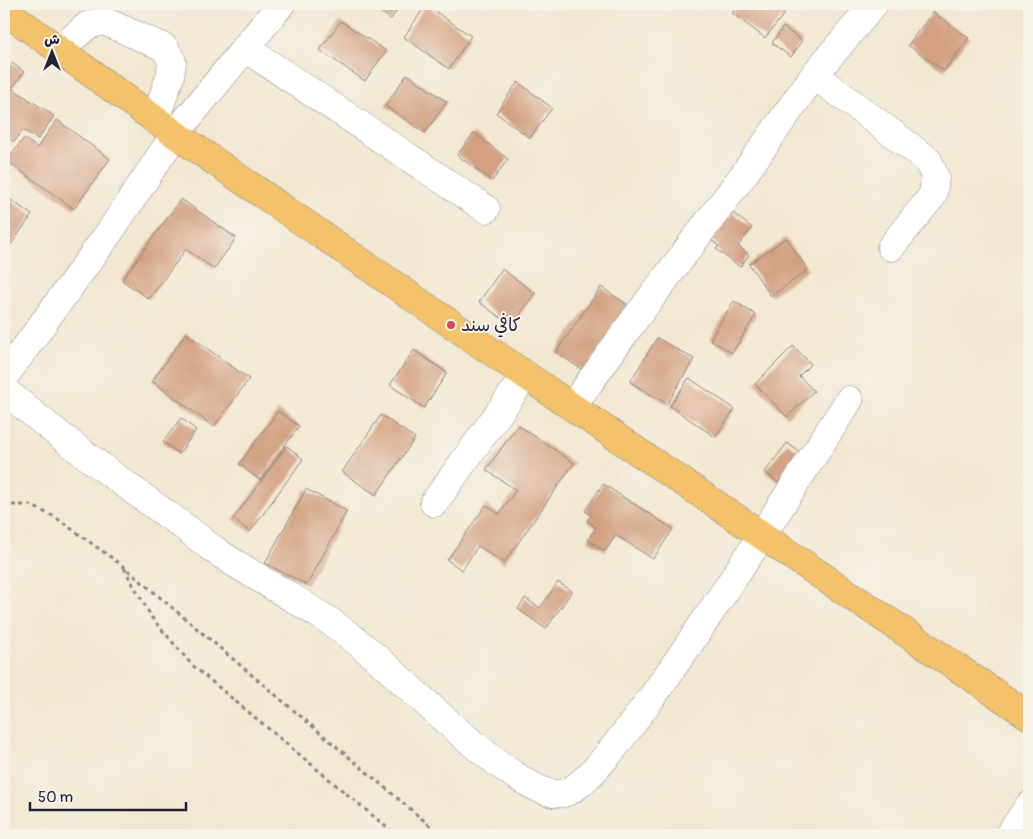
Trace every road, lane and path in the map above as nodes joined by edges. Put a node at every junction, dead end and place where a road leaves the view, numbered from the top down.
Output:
1 (281, 4) edge
2 (874, 4) edge
3 (4, 10) edge
4 (245, 48) junction
5 (60, 50) junction
6 (814, 75) junction
7 (165, 127) junction
8 (486, 209) dead end
9 (892, 247) dead end
10 (526, 375) junction
11 (4, 377) edge
12 (4, 390) edge
13 (849, 400) dead end
14 (572, 407) junction
15 (434, 503) dead end
16 (4, 505) edge
17 (762, 535) junction
18 (123, 566) junction
19 (1029, 716) edge
20 (1029, 806) edge
21 (396, 835) edge
22 (441, 835) edge
23 (1008, 835) edge

1 - 4 street
2 - 6 street
3 - 5 main road
4 - 7 street
4 - 8 street
5 - 7 main road
5 - 7 street
6 - 9 street
6 - 14 street
7 - 10 main road
7 - 11 street
10 - 14 main road
10 - 15 street
12 - 17 street
13 - 17 street
14 - 17 main road
16 - 18 path
17 - 19 main road
18 - 21 path
18 - 22 path
20 - 23 street

